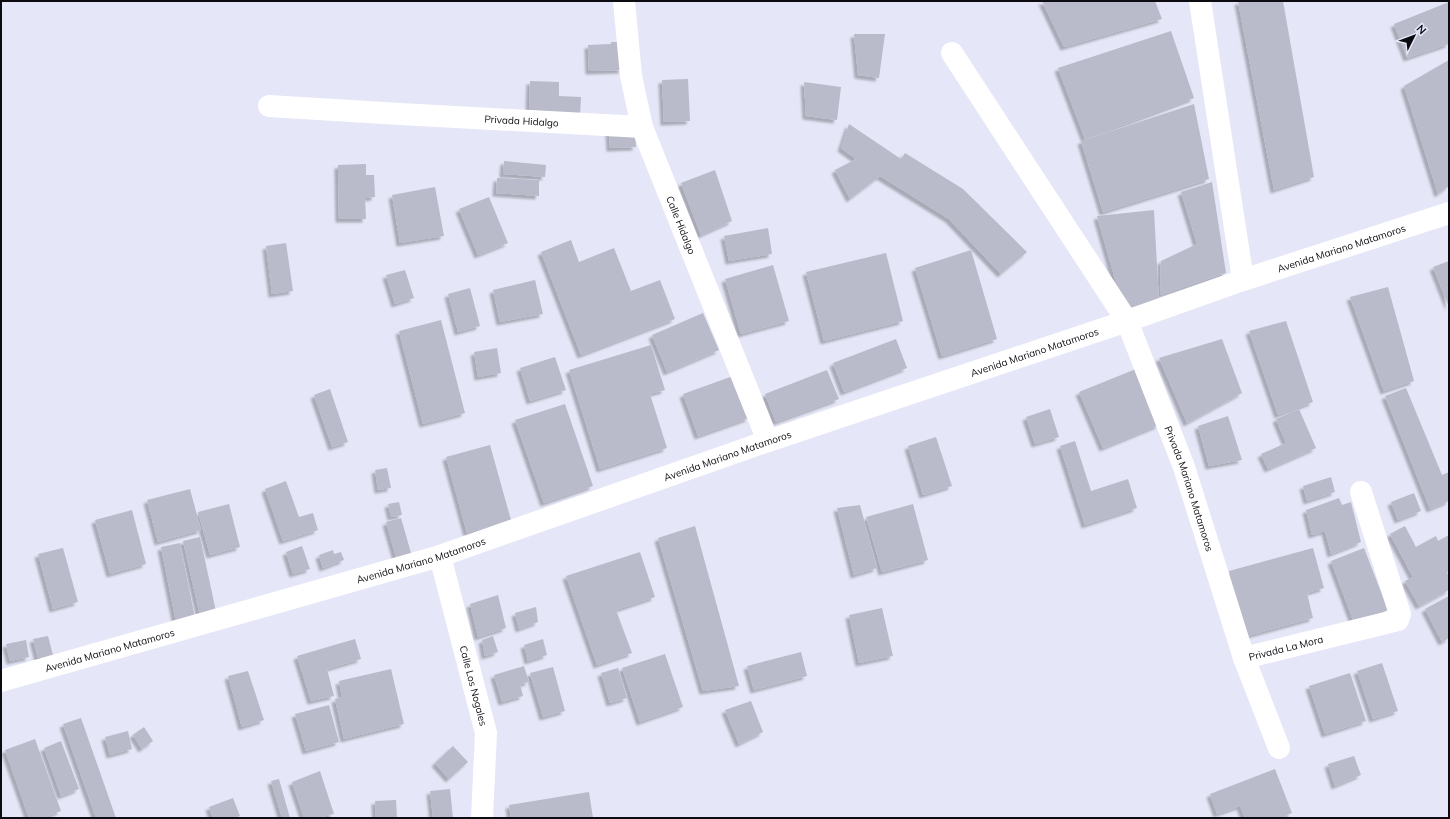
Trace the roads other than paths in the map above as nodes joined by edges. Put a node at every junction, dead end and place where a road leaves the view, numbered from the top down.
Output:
1 (624, 1) edge
2 (1200, 1) edge
3 (952, 53) dead end
4 (269, 106) dead end
5 (642, 127) junction
6 (1449, 213) edge
7 (1243, 280) junction
8 (1127, 321) junction
9 (768, 441) junction
10 (1361, 492) dead end
11 (440, 556) junction
12 (1244, 658) junction
13 (1, 680) edge
14 (1279, 748) dead end
15 (482, 818) edge

1 - 5 street, Calle Hidalgo
2 - 7 street
3 - 8 street, Privada Mariano Matamoros
4 - 5 street, Privada Hidalgo
5 - 9 street, Calle Hidalgo
6 - 7 street, Avenida Mariano Matamoros
7 - 8 street, Avenida Mariano Matamoros
8 - 9 street, Avenida Mariano Matamoros
8 - 12 street, Privada Mariano Matamoros
9 - 11 street, Avenida Mariano Matamoros
10 - 12 street, Privada La Mora
11 - 13 street, Avenida Mariano Matamoros
11 - 15 street, Calle Los Nogales
12 - 14 street, Privada La Mora

